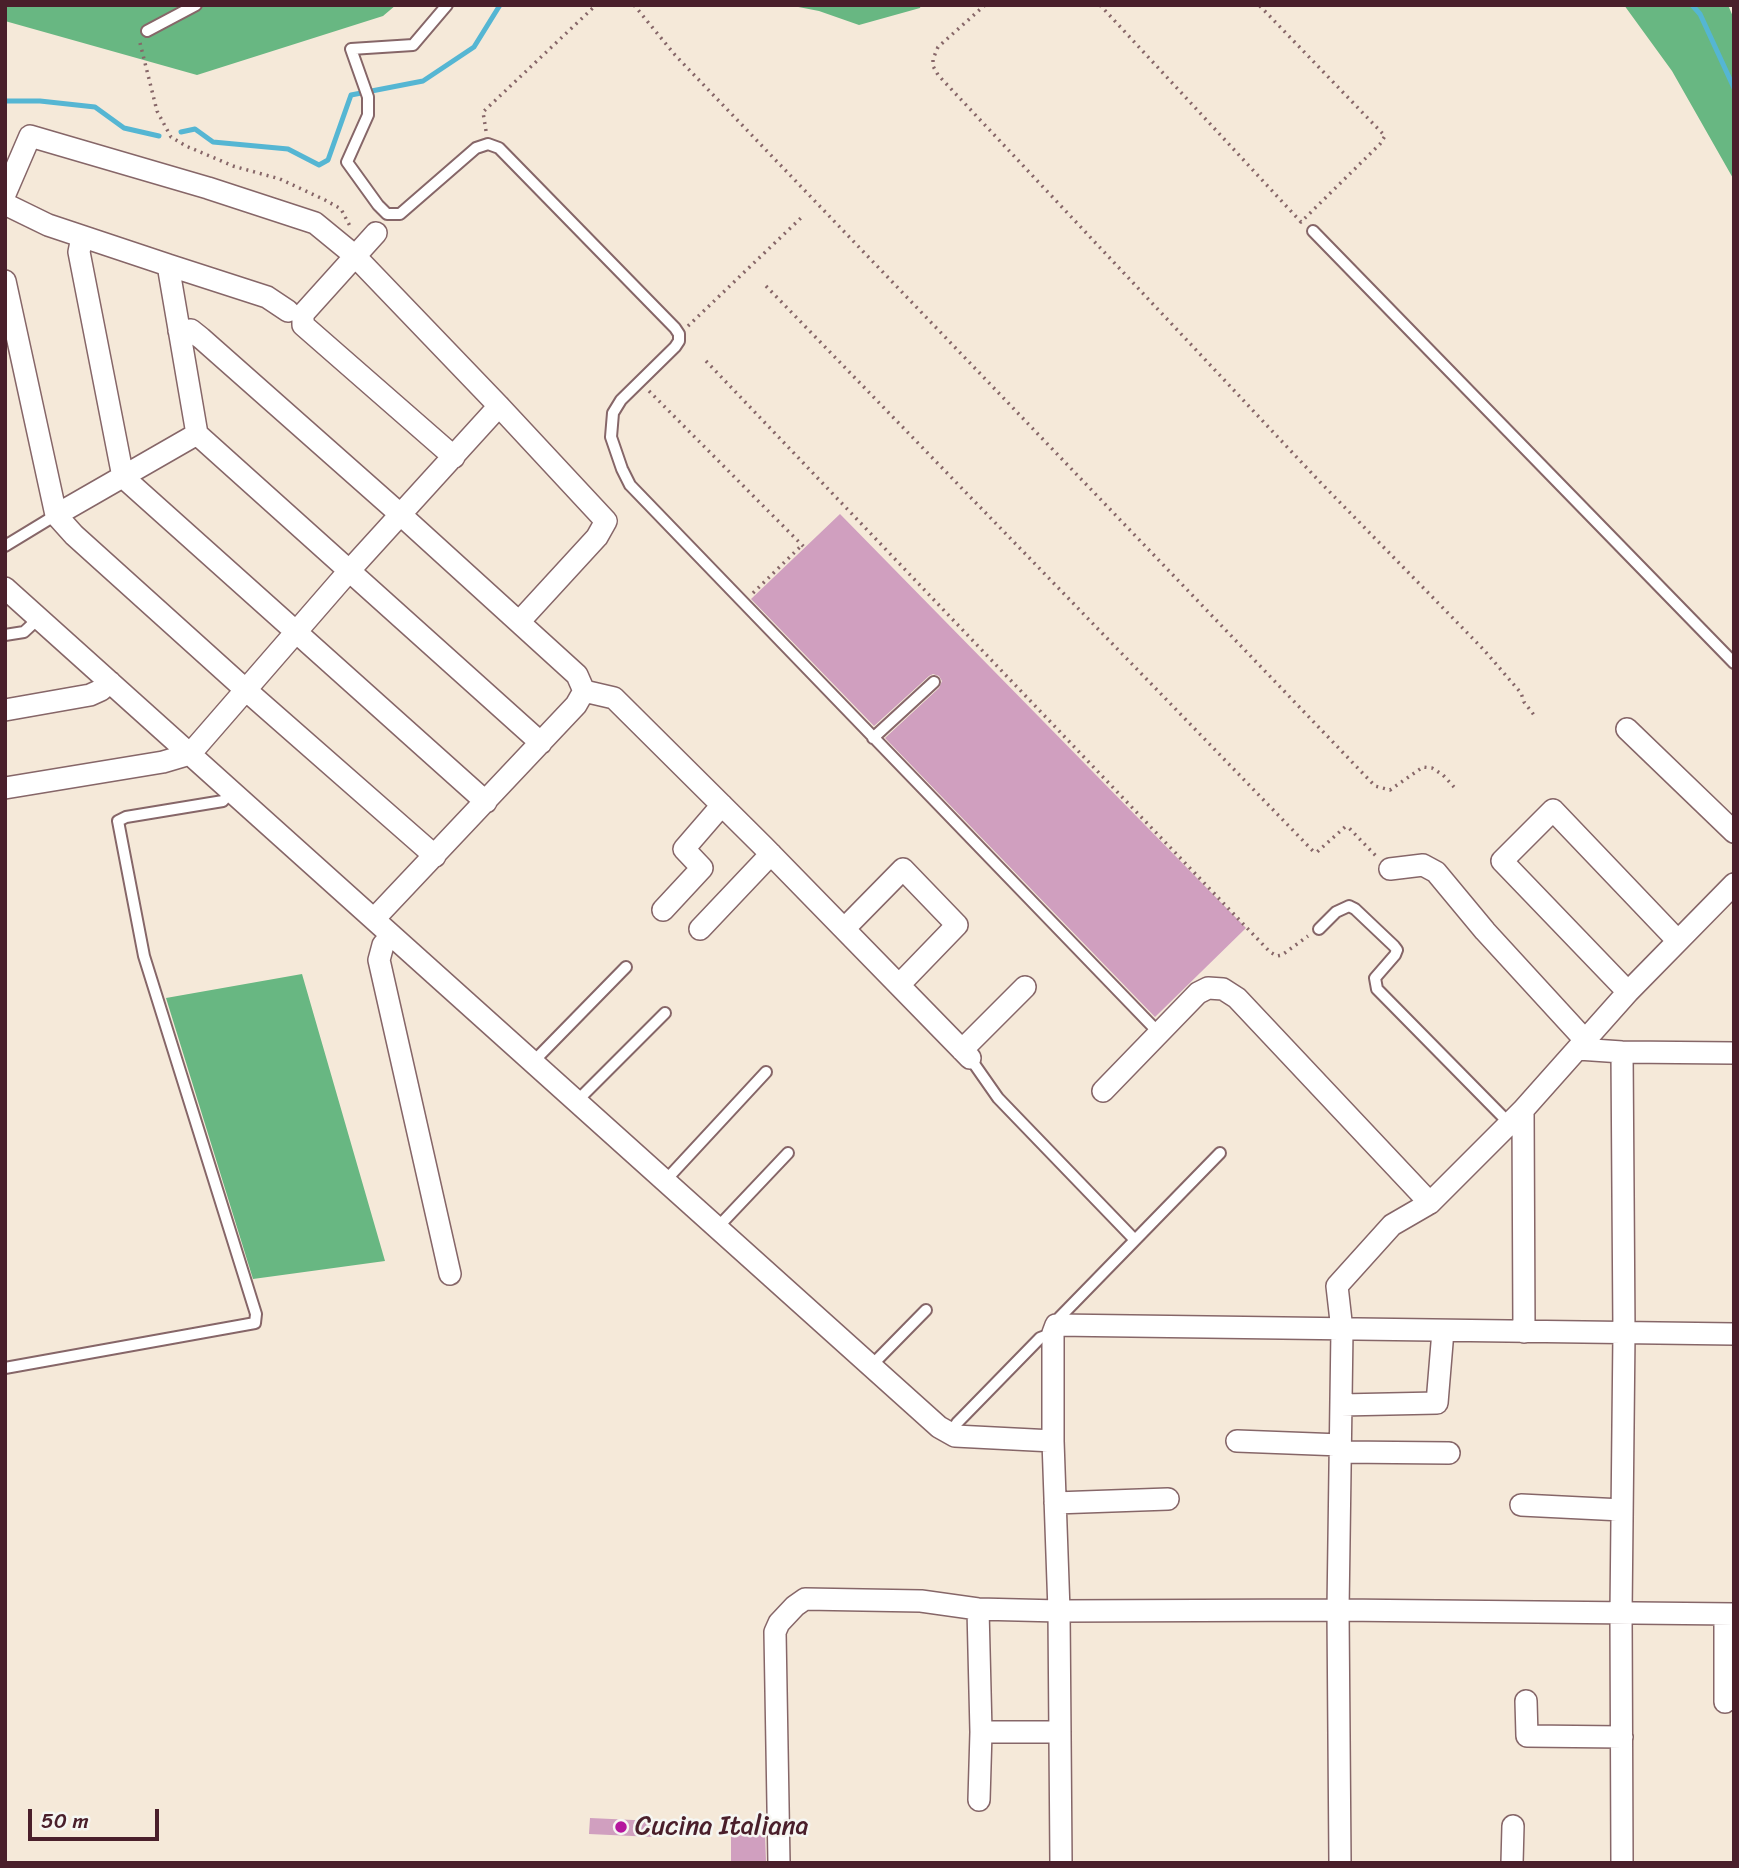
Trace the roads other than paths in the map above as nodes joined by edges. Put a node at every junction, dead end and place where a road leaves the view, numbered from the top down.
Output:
1 (196, 5) edge
2 (447, 5) edge
3 (147, 31) road end
4 (5, 194) edge
5 (5, 204) edge
6 (1313, 231) dead end
7 (376, 233) dead end
8 (82, 237) junction
9 (354, 255) junction
10 (168, 265) junction
11 (5, 281) edge
12 (288, 311) dead end
13 (179, 331) junction
14 (499, 406) junction
15 (197, 434) junction
16 (454, 457) junction
17 (123, 477) junction
18 (56, 515) junction
19 (401, 515) junction
20 (5, 547) edge
21 (349, 571) junction
22 (5, 588) edge
23 (39, 618) junction
24 (519, 622) junction
25 (297, 631) junction
26 (5, 635) edge
27 (1734, 663) edge
28 (934, 681) dead end
29 (110, 682) junction
30 (247, 691) junction
31 (584, 691) junction
32 (5, 709) edge
33 (1627, 729) dead end
34 (873, 738) junction
35 (541, 743) junction
36 (190, 754) junction
37 (5, 788) edge
38 (231, 791) junction
39 (486, 802) junction
40 (722, 805) junction
41 (1734, 832) edge
42 (771, 853) junction
43 (435, 856) junction
44 (1390, 869) road end
45 (1734, 884) edge
46 (663, 910) dead end
47 (374, 919) junction
48 (700, 929) dead end
49 (844, 929) junction
50 (1319, 929) road end
51 (391, 935) junction
52 (1678, 941) junction
53 (626, 967) dead end
54 (899, 985) junction
55 (1025, 987) dead end
56 (1628, 992) junction
57 (666, 1013) dead end
58 (1158, 1032) junction
59 (1581, 1044) junction
60 (1622, 1052) junction
61 (1734, 1053) edge
62 (966, 1054) junction
63 (533, 1062) junction
64 (765, 1072) dead end
65 (1103, 1091) dead end
66 (577, 1101) junction
67 (1515, 1116) junction
68 (788, 1153) dead end
69 (1220, 1153) dead end
70 (666, 1181) junction
71 (1430, 1203) junction
72 (718, 1228) junction
73 (1134, 1239) junction
74 (450, 1274) dead end
75 (926, 1310) dead end
76 (1054, 1329) junction
77 (1342, 1330) junction
78 (1443, 1331) junction
79 (1524, 1332) junction
80 (1624, 1333) junction
81 (1734, 1334) edge
82 (871, 1366) junction
83 (5, 1368) edge
84 (1342, 1405) junction
85 (950, 1433) junction
86 (1053, 1441) junction
87 (1237, 1441) dead end
88 (1341, 1449) junction
89 (1449, 1452) dead end
90 (1168, 1499) dead end
91 (1055, 1503) junction
92 (1521, 1505) dead end
93 (1622, 1510) junction
94 (978, 1609) junction
95 (1338, 1610) junction
96 (1059, 1611) junction
97 (1620, 1613) junction
98 (1729, 1614) edge
99 (1526, 1701) dead end
100 (1726, 1702) dead end
101 (981, 1732) junction
102 (1060, 1732) junction
103 (1622, 1737) junction
104 (979, 1800) dead end
105 (1513, 1826) dead end
106 (779, 1863) edge
107 (1061, 1863) edge
108 (1340, 1863) edge
109 (1512, 1863) edge
110 (1622, 1863) edge

1 - 3 lane
2 - 34 lane
4 - 9 street
5 - 8 street
6 - 27 lane
7 - 9 street
8 - 10 street
8 - 17 street
9 - 14 street
9 - 16 street
10 - 12 street
10 - 13 street
11 - 18 street
13 - 15 street
13 - 19 street
14 - 16 street
14 - 24 street
15 - 17 street
15 - 21 street
16 - 19 street
17 - 18 street
17 - 25 street
18 - 20 lane
18 - 30 street
19 - 21 street
19 - 24 street
21 - 25 street
21 - 35 street
22 - 23 street
23 - 26 lane
23 - 29 street
24 - 31 street
25 - 30 street
25 - 39 street
28 - 34 lane
29 - 32 street
29 - 36 street
30 - 36 street
30 - 43 street
31 - 35 street
31 - 40 street
33 - 41 street
34 - 58 lane
35 - 39 street
36 - 37 street
36 - 38 street
38 - 47 street
38 - 83 lane
39 - 43 street
40 - 42 street
40 - 46 street
42 - 48 street
42 - 49 street
43 - 47 street
44 - 59 street
45 - 52 street
47 - 51 street
49 - 54 street
49 - 54 street
50 - 67 lane
51 - 63 street
51 - 74 street
52 - 56 street
52 - 56 street
53 - 63 lane
54 - 62 street
55 - 62 street
56 - 59 street
57 - 66 lane
58 - 65 street
58 - 71 street
59 - 60 street
59 - 67 street
60 - 61 street
60 - 80 street
62 - 73 lane
63 - 66 street
64 - 70 lane
66 - 70 street
67 - 71 street
67 - 79 street
68 - 72 lane
69 - 73 lane
70 - 72 street
71 - 77 street
72 - 82 street
73 - 76 lane
75 - 82 lane
76 - 77 street
76 - 85 lane
76 - 86 street
77 - 78 street
77 - 84 street
78 - 79 street
78 - 84 street
79 - 80 street
80 - 81 street
80 - 93 street
82 - 85 street
84 - 88 street
85 - 86 street
86 - 91 street
87 - 88 street
88 - 89 street
88 - 95 street
90 - 91 street
91 - 96 street
92 - 93 street
93 - 97 street
94 - 96 street
94 - 101 street
94 - 106 street
95 - 96 street
95 - 97 street
95 - 108 street
96 - 102 street
97 - 98 street
97 - 103 street
98 - 100 street
99 - 103 street
101 - 102 street
101 - 104 street
102 - 107 street
103 - 110 street
105 - 109 street

